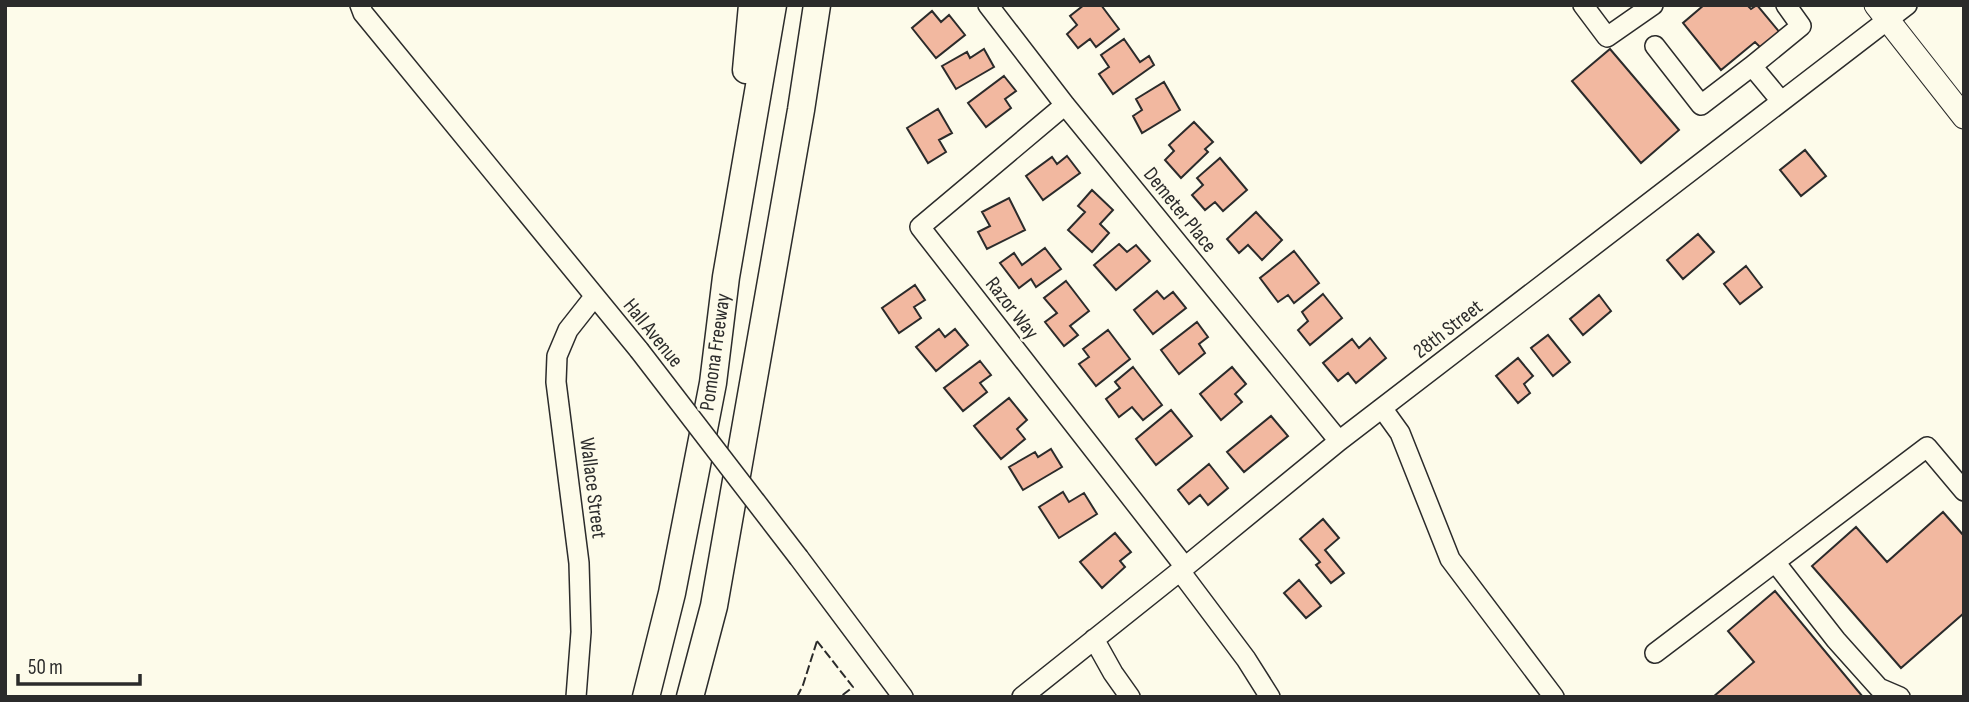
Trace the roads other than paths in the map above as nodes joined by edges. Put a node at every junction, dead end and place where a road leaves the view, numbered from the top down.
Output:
1 (360, 5) edge
2 (752, 5) edge
3 (773, 5) edge
4 (817, 5) edge
5 (835, 5) edge
6 (988, 5) edge
7 (1583, 5) edge
8 (1653, 5) edge
9 (1786, 5) edge
10 (1908, 5) edge
11 (1882, 13) edge
12 (1655, 46) dead end
13 (1752, 66) junction
14 (1782, 101) junction
15 (1065, 105) junction
16 (801, 110) junction
17 (1964, 117) edge
18 (726, 277) junction
19 (594, 297) junction
20 (1382, 408) junction
21 (1339, 441) junction
22 (1964, 491) edge
23 (1775, 562) junction
24 (1182, 569) junction
25 (1094, 639) junction
26 (1655, 653) dead end
27 (576, 697) edge
28 (646, 697) edge
29 (690, 697) edge
30 (902, 697) edge
31 (1021, 697) edge
32 (1130, 697) edge
33 (1270, 697) edge
34 (1554, 697) edge
35 (1900, 697) edge

1 - 19 street, Hall Avenue
2 - 18 highway
3 - 18 highway, Pomona Freeway
4 - 16 highway, Pomona Freeway
5 - 16 highway
6 - 15 street, Demeter Place
7 - 8 street
9 - 13 street
10 - 11 street, 28th Street
11 - 14 street, 28th Street
11 - 17 main road
12 - 13 street
13 - 14 street
14 - 20 street, 28th Street
15 - 21 street, Demeter Place
15 - 24 street, Razor Way
16 - 29 highway, Pomona Freeway
18 - 28 highway, Pomona Freeway
19 - 27 street, Wallace Street
19 - 30 street, Hall Avenue, bridge
20 - 21 street, 28th Street
20 - 34 street
21 - 24 street, 28th Street
22 - 23 street
23 - 26 street
23 - 35 street
24 - 25 street, 28th Street
24 - 33 street
25 - 31 street, 28th Street
25 - 32 street

